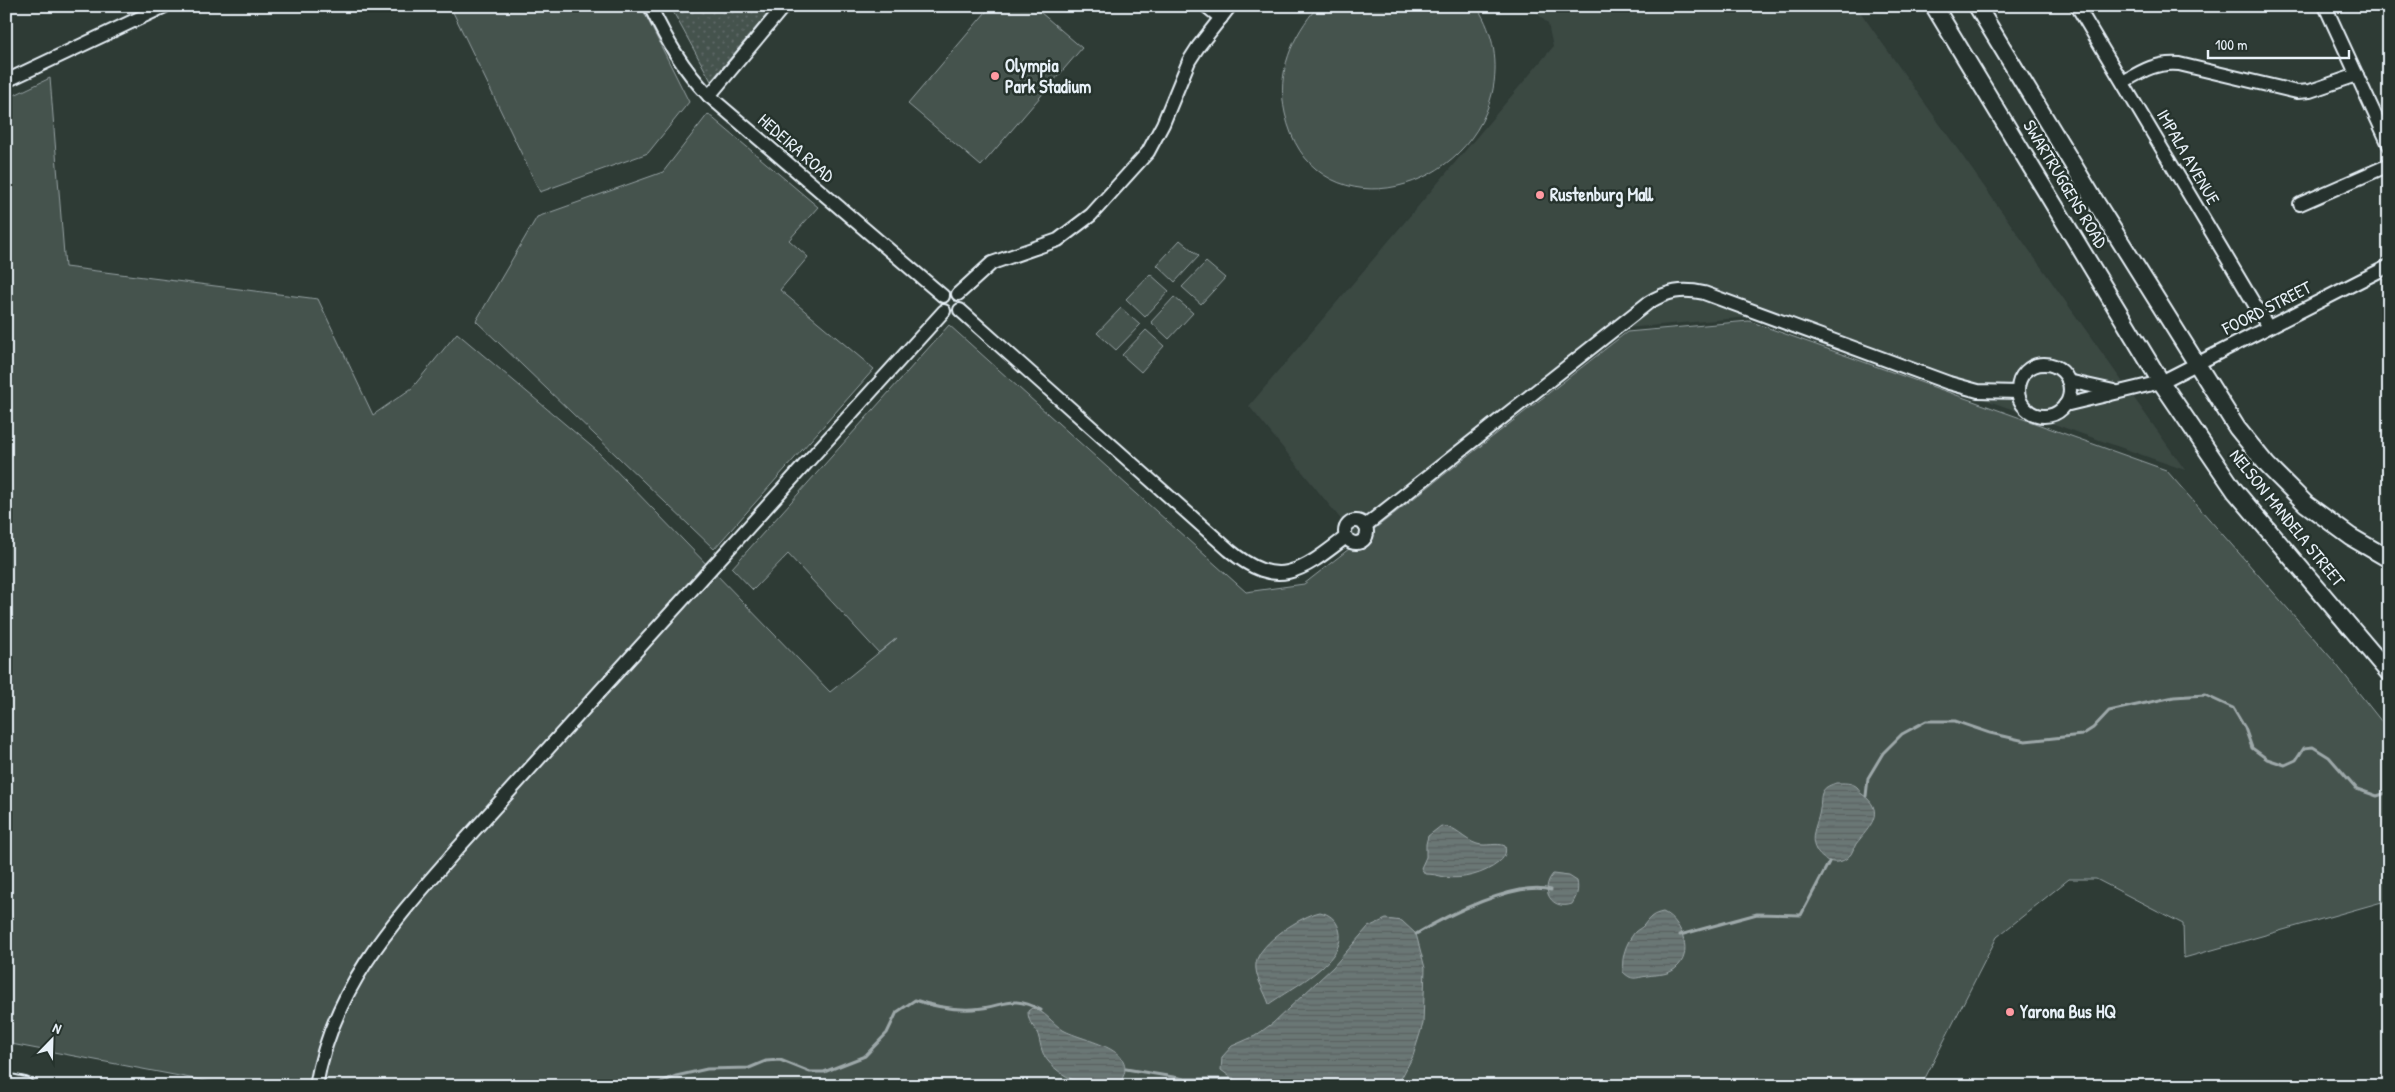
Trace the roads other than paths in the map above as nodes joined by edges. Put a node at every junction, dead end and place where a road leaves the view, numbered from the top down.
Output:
1 (165, 6) edge
2 (650, 6) edge
3 (784, 6) edge
4 (1206, 6) edge
5 (1230, 6) edge
6 (1934, 6) edge
7 (1977, 6) edge
8 (2078, 6) edge
9 (2325, 6) edge
10 (1220, 18) junction
11 (2357, 75) junction
12 (6, 81) edge
13 (2123, 82) junction
14 (709, 96) junction
15 (2389, 145) edge
16 (2389, 165) edge
17 (2300, 204) dead end
18 (2389, 266) edge
19 (958, 294) junction
20 (944, 296) junction
21 (960, 310) junction
22 (944, 311) junction
23 (2268, 327) junction
24 (2196, 364) junction
25 (2068, 381) junction
26 (2161, 382) junction
27 (2117, 391) junction
28 (2018, 392) junction
29 (2065, 405) junction
30 (2389, 559) edge
31 (2389, 674) edge
32 (6, 1082) edge
33 (25, 1086) edge
34 (316, 1086) edge

1 - 12 street
2 - 14 street, HEDEIRA ROAD
3 - 14 street
4 - 10 street
5 - 10 street
6 - 26 main road, SWARTRUGGENS ROAD
7 - 24 main road, SWARTRUGGENS ROAD
8 - 13 street, IMPALA AVENUE
9 - 11 street
10 - 19 street
11 - 13 street
11 - 15 street
13 - 23 street, IMPALA AVENUE
14 - 20 street, HEDEIRA ROAD
16 - 17 street
18 - 23 street, FOORD STREET
19 - 20 street
19 - 21 street
20 - 22 street
21 - 22 street
21 - 28 street
22 - 34 street
23 - 24 street, FOORD STREET
24 - 26 street, FOORD STREET
24 - 30 main road, SWARTRUGGENS ROAD
25 - 27 street
25 - 28 street
25 - 29 street
26 - 27 street, FOORD STREET
26 - 31 main road, NELSON MANDELA STREET
27 - 29 street
28 - 29 street
32 - 33 main road

